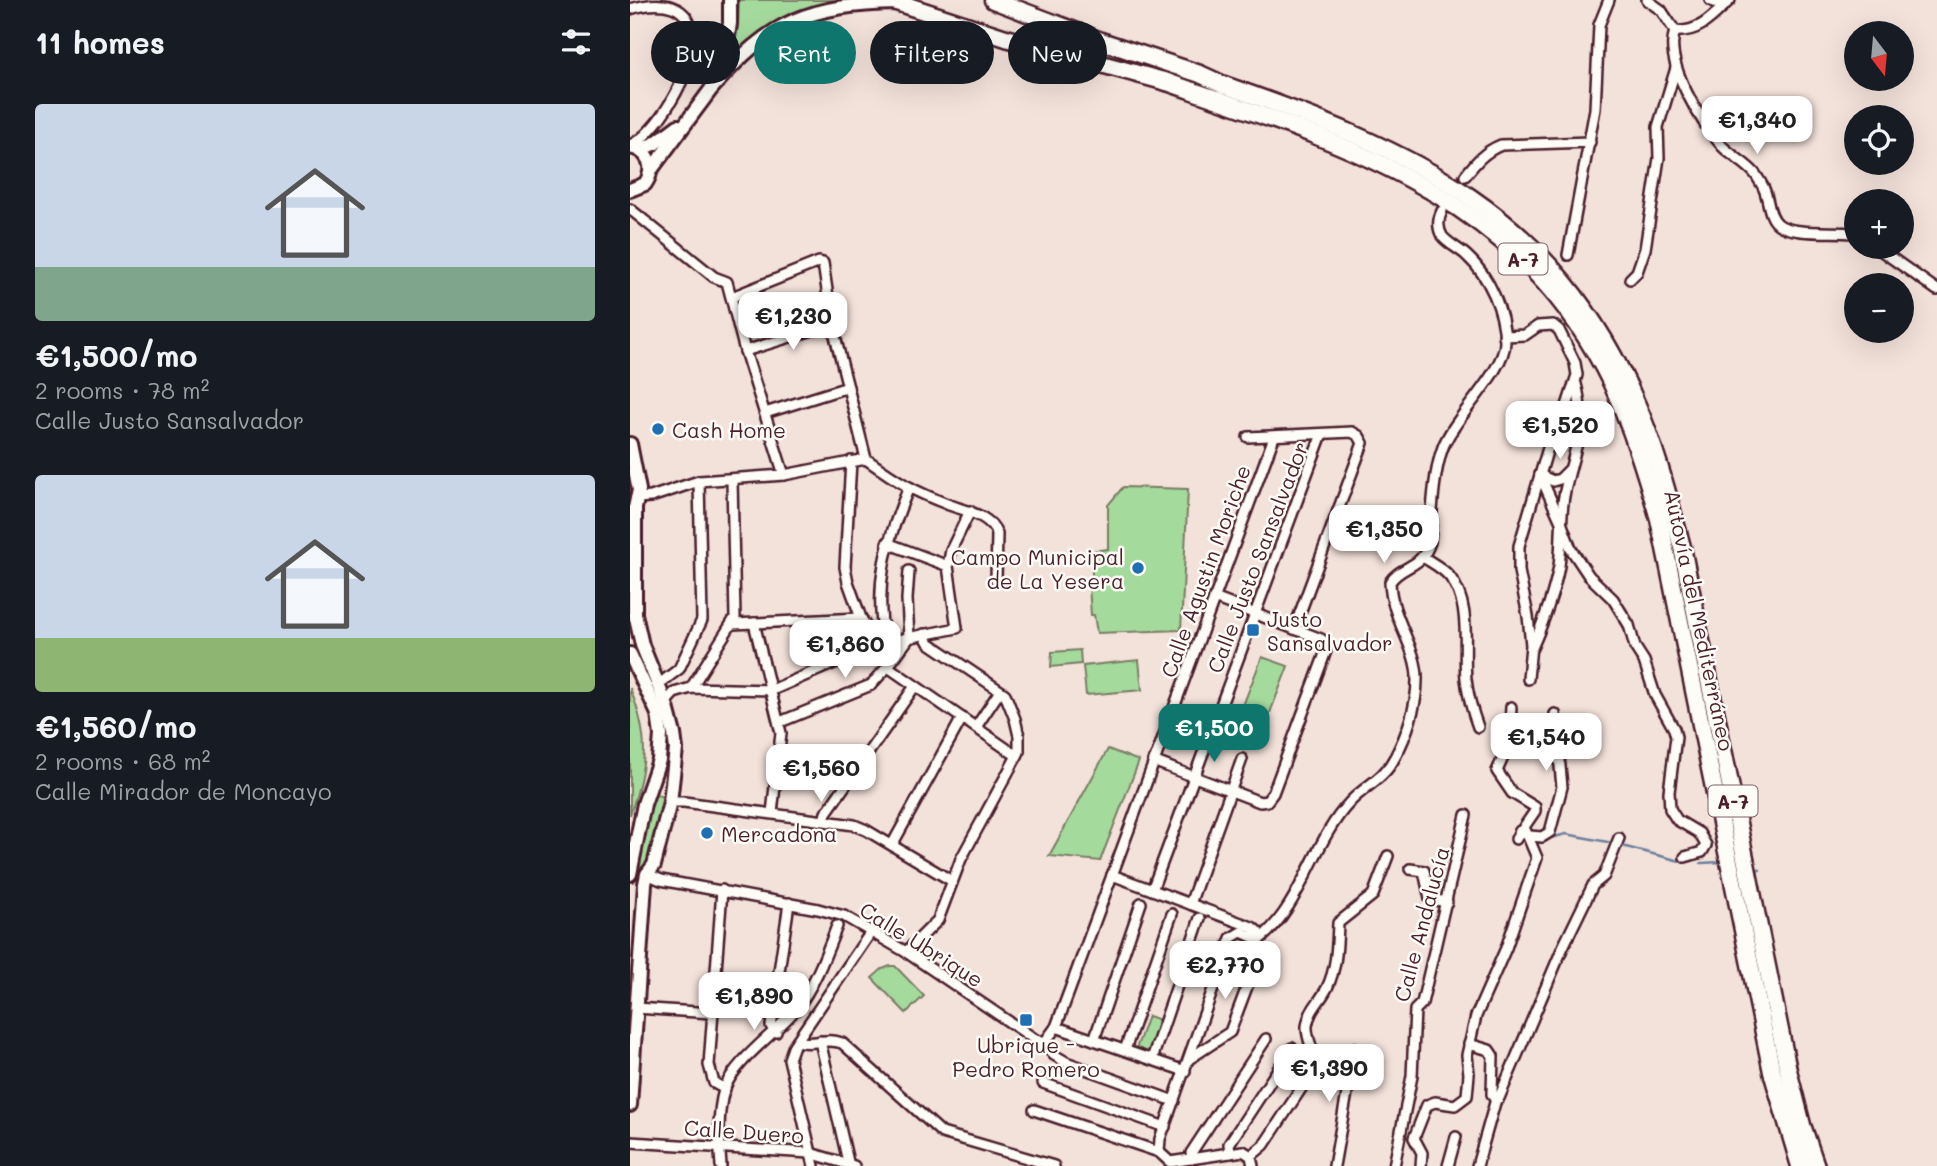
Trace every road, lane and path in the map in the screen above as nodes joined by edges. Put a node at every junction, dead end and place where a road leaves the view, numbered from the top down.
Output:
1 (721, 0) edge
2 (730, 0) edge
3 (993, 0) edge
4 (1609, 0) edge
5 (1647, 0) edge
6 (1710, 0) edge
7 (895, 2) edge
8 (1726, 4) edge
9 (630, 9) edge
10 (1675, 31) junction
11 (1676, 66) junction
12 (712, 88) junction
13 (1590, 142) junction
14 (633, 147) edge
15 (651, 170) junction
16 (1465, 176) dead end
17 (631, 191) edge
18 (630, 209) edge
19 (1442, 211) dead end
20 (1844, 233) edge
21 (1568, 255) dead end
22 (1893, 259) edge
23 (1630, 279) dead end
24 (1937, 290) edge
25 (732, 297) junction
26 (832, 324) junction
27 (1504, 336) junction
28 (746, 351) junction
29 (1576, 384) junction
30 (849, 387) junction
31 (765, 413) junction
32 (1322, 434) junction
33 (1248, 436) dead end
34 (1274, 437) junction
35 (630, 444) edge
36 (866, 459) junction
37 (851, 461) junction
38 (1570, 469) junction
39 (784, 475) junction
40 (1540, 475) junction
41 (733, 480) junction
42 (699, 481) junction
43 (909, 487) junction
44 (633, 499) edge
45 (970, 511) junction
46 (1562, 522) junction
47 (887, 543) junction
48 (1423, 557) junction
49 (948, 566) junction
50 (909, 571) dead end
51 (996, 581) dead end
52 (1214, 598) junction
53 (1254, 614) junction
54 (861, 618) junction
55 (1689, 619) junction
56 (754, 623) junction
57 (733, 624) junction
58 (1294, 629) junction
59 (924, 634) junction
60 (909, 638) junction
61 (881, 643) junction
62 (630, 653) edge
63 (1530, 653) junction
64 (889, 665) junction
65 (1528, 679) dead end
66 (659, 684) junction
67 (915, 686) junction
68 (691, 688) junction
69 (772, 690) junction
70 (1000, 691) junction
71 (665, 703) junction
72 (1511, 707) dead end
73 (1555, 714) dead end
74 (962, 718) junction
75 (780, 722) junction
76 (976, 727) junction
77 (1478, 727) dead end
78 (1017, 756) junction
79 (1242, 759) dead end
80 (1153, 761) junction
81 (1193, 776) junction
82 (1231, 790) junction
83 (646, 798) junction
84 (670, 803) junction
85 (772, 813) junction
86 (1466, 815) dead end
87 (824, 820) junction
88 (1527, 833) junction
89 (1619, 838) dead end
90 (1516, 839) dead end
91 (892, 845) junction
92 (1388, 856) dead end
93 (1685, 857) dead end
94 (631, 863) edge
95 (1410, 869) dead end
96 (630, 874) edge
97 (647, 874) junction
98 (1112, 875) junction
99 (952, 881) junction
100 (722, 890) junction
101 (1152, 890) junction
102 (1447, 902) junction
103 (789, 903) junction
104 (1141, 903) dead end
105 (1190, 904) junction
106 (1172, 914) dead end
107 (1200, 918) dead end
108 (837, 926) dead end
109 (872, 932) junction
110 (1259, 940) junction
111 (906, 952) junction
112 (1762, 986) junction
113 (636, 1008) junction
114 (712, 1013) junction
115 (1055, 1027) junction
116 (776, 1032) junction
117 (1266, 1039) dead end
118 (1094, 1040) junction
119 (797, 1041) junction
120 (820, 1041) junction
121 (1045, 1042) junction
122 (1469, 1044) junction
123 (1292, 1048) dead end
124 (1355, 1048) dead end
125 (1125, 1050) junction
126 (1152, 1059) junction
127 (1189, 1059) junction
128 (1185, 1071) junction
129 (1044, 1083) dead end
130 (725, 1089) junction
131 (1496, 1099) junction
132 (1174, 1101) junction
133 (630, 1105) edge
134 (1034, 1111) dead end
135 (1787, 1125) junction
136 (1164, 1127) junction
137 (1455, 1137) dead end
138 (630, 1142) edge
139 (720, 1147) junction
140 (1159, 1152) junction
141 (810, 1153) junction
142 (1230, 1153) junction
143 (1251, 1156) junction
144 (1192, 1159) junction
145 (721, 1166) edge
146 (814, 1166) edge
147 (851, 1166) edge
148 (1054, 1166) edge
149 (1253, 1166) edge
150 (1334, 1166) edge
151 (1394, 1166) edge
152 (1421, 1166) edge
153 (1448, 1166) edge
154 (1478, 1166) edge
155 (1790, 1166) edge
156 (1800, 1166) edge
157 (1816, 1166) edge

1 - 14 main road
2 - 12 main road
3 - 55 highway, Autovía del Mediterráneo / A-7
4 - 13 street
5 - 10 street
6 - 8 street
7 - 12 main road
7 - 55 highway, Autovía del Mediterráneo / A-7
8 - 10 street
9 - 14 street
10 - 11 street
11 - 20 street
11 - 23 street
12 - 15 main road
13 - 16 street
13 - 21 street
14 - 15 main road
15 - 17 main road
18 - 25 street
19 - 27 street
22 - 24 street
25 - 26 street
25 - 28 street
26 - 28 street
26 - 30 street
27 - 29 street
27 - 48 street
28 - 31 street
29 - 38 street
29 - 40 street
30 - 31 street
30 - 36 street
31 - 39 street
32 - 34 street
32 - 53 street, Calle Justo Sansalvador
32 - 58 street
33 - 34 street
34 - 52 street, Calle Agustin Moriche
35 - 44 main road
36 - 37 street
36 - 43 street
37 - 39 street
37 - 54 street
38 - 40 street
38 - 46 street
39 - 41 street
40 - 46 street
40 - 63 street
41 - 42 street
41 - 57 street
42 - 44 street
42 - 66 street
43 - 45 street
43 - 47 street
44 - 66 main road
45 - 49 street
45 - 51 street
46 - 63 street
46 - 93 street
47 - 49 street
47 - 61 street
48 - 77 street
48 - 110 street
49 - 59 street
50 - 60 street
52 - 53 street
52 - 80 street, Calle Agustin Moriche
53 - 58 street
53 - 81 street, Calle Justo Sansalvador
54 - 56 street
54 - 61 street
55 - 112 highway, Autovía del Mediterráneo / A-7
56 - 57 street
56 - 69 street
57 - 68 street
58 - 82 street
59 - 60 street
59 - 70 street
60 - 61 street
60 - 64 street
61 - 64 street
61 - 69 street
62 - 83 main road
63 - 65 street
64 - 67 street
64 - 75 street
66 - 71 main road
67 - 74 street
67 - 87 street
68 - 69 street
68 - 71 street
69 - 75 street
70 - 76 street
70 - 78 street
71 - 84 main road
72 - 88 street
73 - 88 street
74 - 76 street
74 - 91 street
75 - 85 street
76 - 78 street
78 - 99 street
79 - 82 street
80 - 81 street
80 - 98 street, Calle Agustin Moriche
81 - 82 street
81 - 101 street, Calle Justo Sansalvador
82 - 105 street
83 - 84 main road
83 - 94 main road
84 - 85 street
84 - 97 main road
85 - 87 street
86 - 102 street, Calle Andalucía
87 - 91 street
88 - 90 street
88 - 122 street
89 - 131 street
91 - 99 street
92 - 143 street
94 - 96 main road
94 - 97 main road
95 - 102 street
97 - 100 street, Calle Ubrique
97 - 113 main road
98 - 101 street
98 - 115 street, Calle Agustin Moriche
99 - 111 street
100 - 103 street, Calle Ubrique
100 - 114 street
101 - 105 street
102 - 151 street, Calle Andalucía
103 - 109 street, Calle Ubrique
103 - 116 street
104 - 118 street
105 - 110 street
106 - 125 street
107 - 126 street
108 - 116 street
109 - 111 street, Calle Ubrique
109 - 119 street
110 - 127 street
110 - 127 street
111 - 121 street, Calle Ubrique
112 - 135 highway, Autovía del Mediterráneo / A-7
112 - 157 highway, Autovía del Mediterráneo / A-7
113 - 114 street
113 - 133 main road
114 - 130 street
115 - 118 street
115 - 121 street, Calle Agustin Moriche
116 - 130 street
117 - 144 street
118 - 125 street
119 - 120 street
119 - 141 street
120 - 147 street
120 - 148 street
121 - 132 street, Calle Ubrique
122 - 131 street
122 - 152 street
123 - 142 street
124 - 150 street
125 - 126 street
126 - 128 street
127 - 128 street
128 - 132 street
129 - 136 street
130 - 139 street
131 - 154 street
132 - 136 street
134 - 140 street
135 - 155 highway
135 - 156 highway, Autovía del Mediterráneo / A-7
136 - 140 street
137 - 153 street
138 - 139 street, Calle Duero
139 - 141 street, Calle Duero
139 - 145 street
140 - 144 street
141 - 146 street
141 - 147 street, Calle Duero
142 - 143 street
142 - 144 street
143 - 149 street

